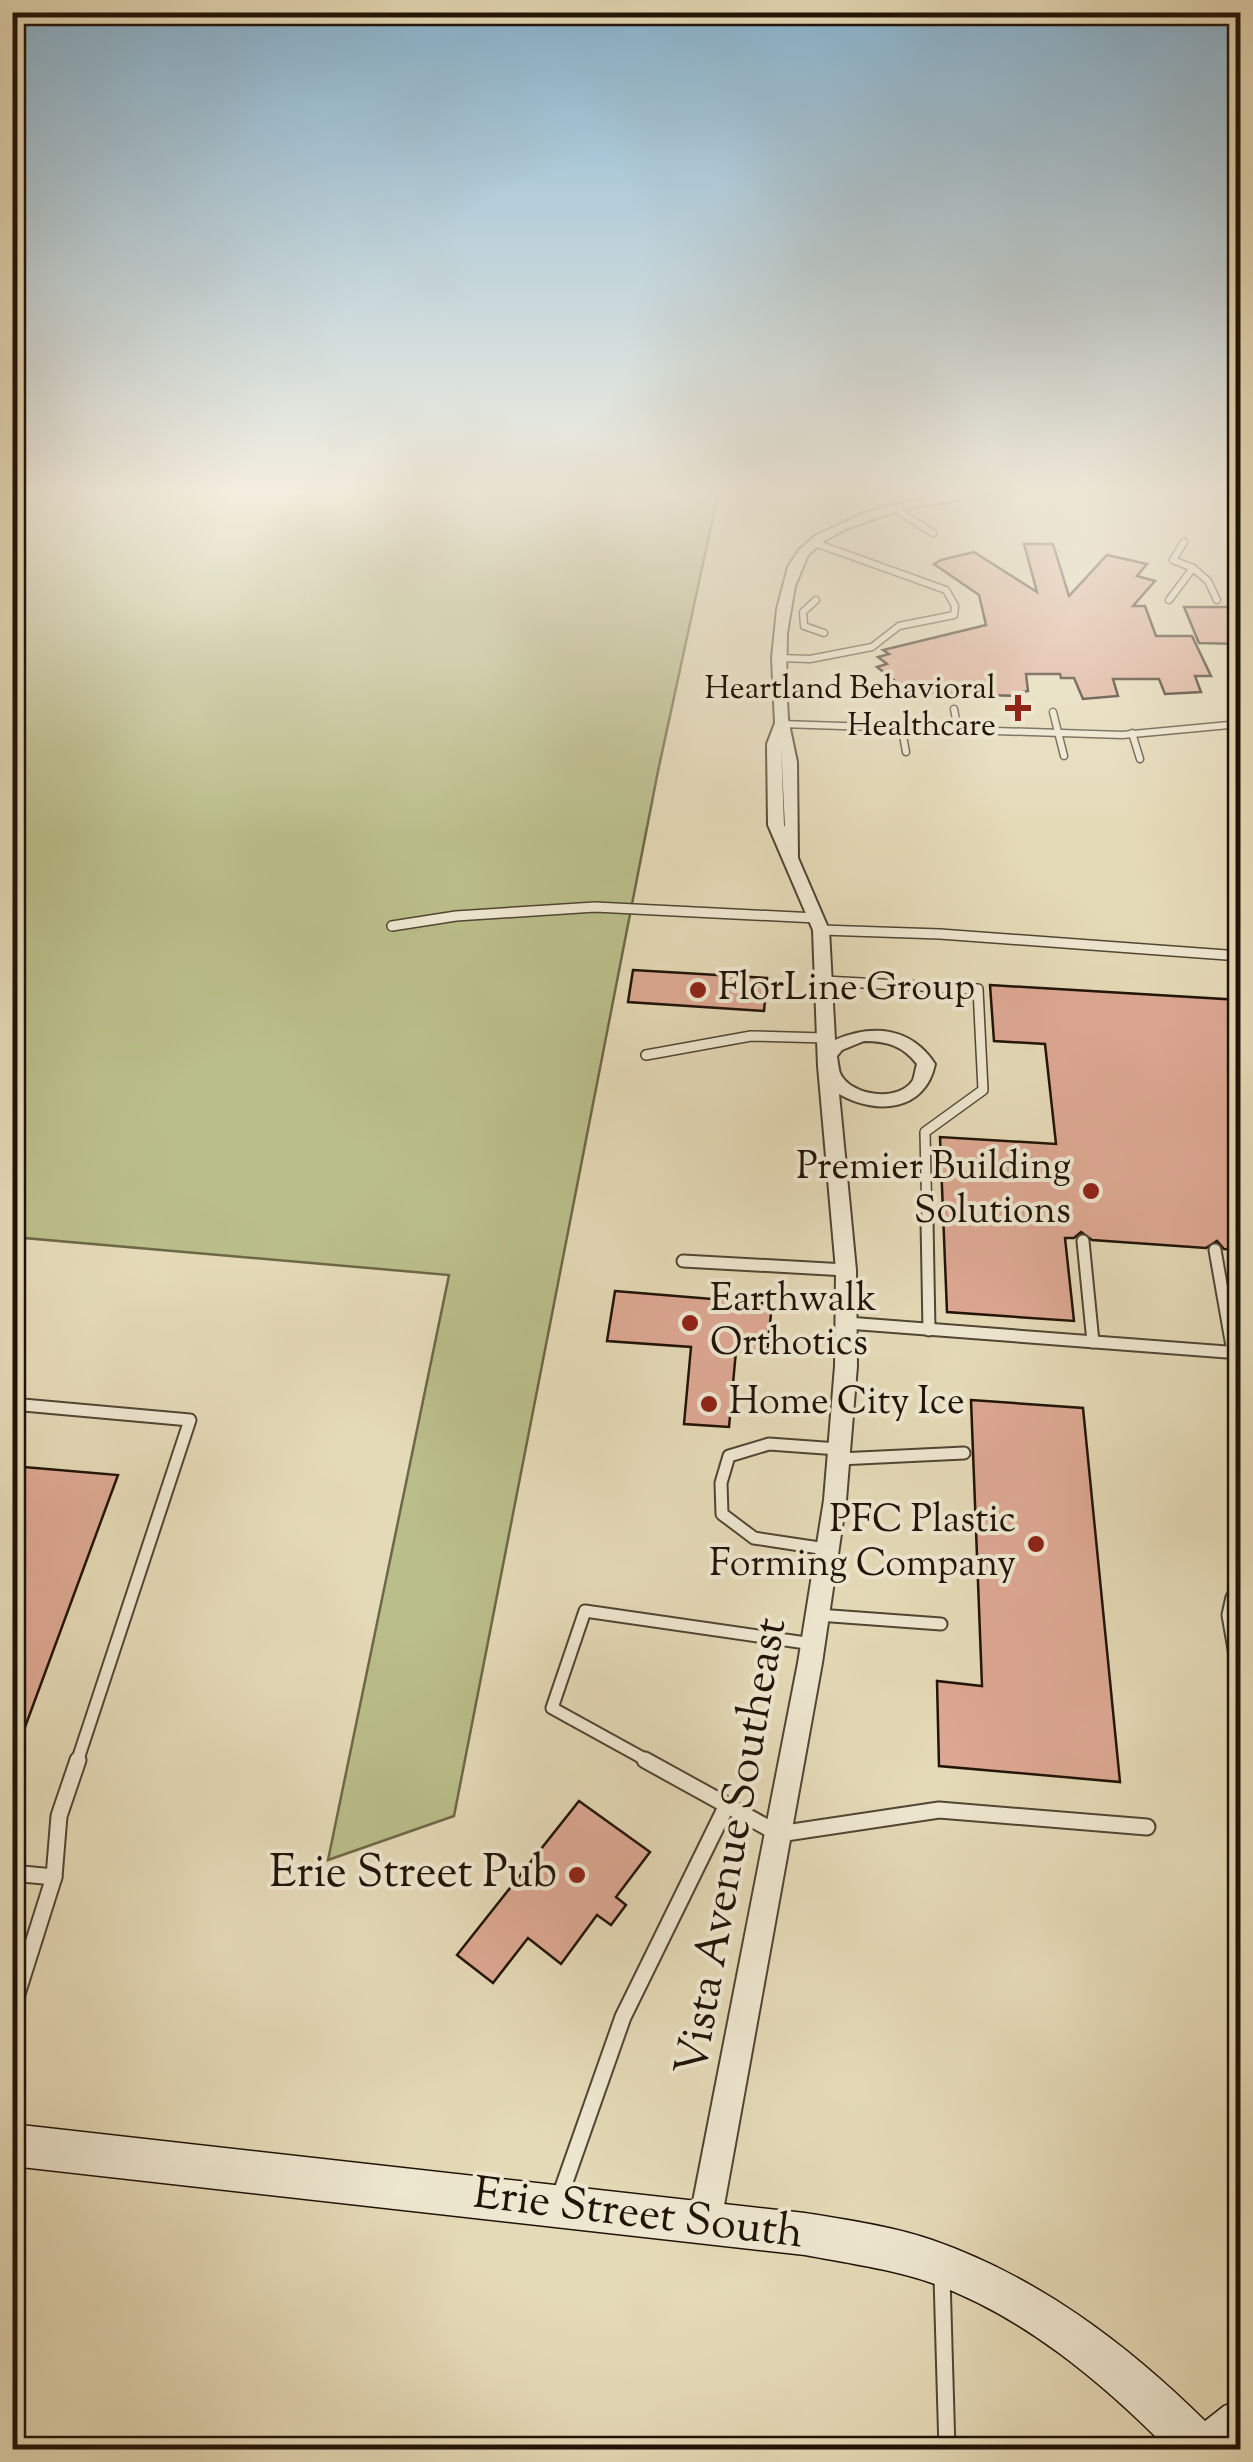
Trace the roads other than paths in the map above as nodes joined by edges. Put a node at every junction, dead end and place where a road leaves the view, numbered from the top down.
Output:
1 (786, 605) edge
2 (811, 605) edge
3 (954, 605) edge
4 (824, 633) dead end
5 (778, 658) junction
6 (954, 710) dead end
7 (1053, 712) dead end
8 (781, 724) junction
9 (1240, 724) edge
10 (902, 730) junction
11 (958, 731) junction
12 (1132, 733) junction
13 (1058, 734) junction
14 (906, 752) dead end
15 (1064, 756) dead end
16 (1140, 759) dead end
17 (818, 924) junction
18 (392, 926) dead end
19 (1240, 956) edge
20 (824, 981) junction
21 (825, 1038) junction
22 (646, 1055) dead end
23 (827, 1066) junction
24 (1083, 1241) dead end
25 (1214, 1250) dead end
26 (683, 1261) dead end
27 (846, 1270) junction
28 (846, 1323) junction
29 (929, 1330) junction
30 (1094, 1342) junction
31 (1237, 1352) edge
32 (12, 1404) edge
33 (964, 1452) dead end
34 (839, 1454) junction
35 (828, 1549) junction
36 (1240, 1593) edge
37 (817, 1615) junction
38 (941, 1624) dead end
39 (813, 1644) junction
40 (1240, 1684) edge
41 (727, 1805) junction
42 (1147, 1827) dead end
43 (779, 1834) junction
44 (12, 1873) edge
45 (54, 1877) junction
46 (12, 2010) edge
47 (12, 2146) edge
48 (556, 2206) junction
49 (705, 2222) junction
50 (942, 2266) junction
51 (1240, 2422) edge
52 (948, 2450) edge
53 (1203, 2450) edge

1 - 5 street, Vista Avenue Southeast
2 - 4 lane
3 - 5 lane
5 - 8 street, Vista Avenue Southeast
6 - 11 lane
7 - 13 lane
8 - 10 lane
8 - 17 street, Vista Avenue Southeast
9 - 12 lane
10 - 11 lane
10 - 14 lane
11 - 13 lane
12 - 13 lane
12 - 16 lane
13 - 15 lane
17 - 18 lane
17 - 19 lane
17 - 20 street, Vista Avenue Southeast
20 - 21 street, Vista Avenue Southeast
20 - 29 lane
21 - 22 lane
21 - 23 street, Vista Avenue Southeast
23 - 23 street
23 - 27 street, Vista Avenue Southeast
24 - 30 lane
25 - 31 lane
26 - 27 lane
27 - 28 street, Vista Avenue Southeast
28 - 29 lane
28 - 34 street, Vista Avenue Southeast
29 - 30 lane
30 - 31 lane
32 - 45 lane
33 - 34 lane
34 - 35 street, Vista Avenue Southeast
34 - 35 lane
35 - 37 street, Vista Avenue Southeast
36 - 40 lane
37 - 38 lane
37 - 39 street, Vista Avenue Southeast
39 - 41 lane
39 - 43 street, Vista Avenue Southeast
41 - 43 lane
41 - 48 lane
42 - 43 lane
43 - 49 street, Vista Avenue Southeast
44 - 45 lane
45 - 46 lane
47 - 48 main road, Erie Street South
48 - 49 main road, Erie Street South
49 - 50 main road, Erie Street South
50 - 52 lane
50 - 53 main road, Erie Street South
51 - 53 main road

